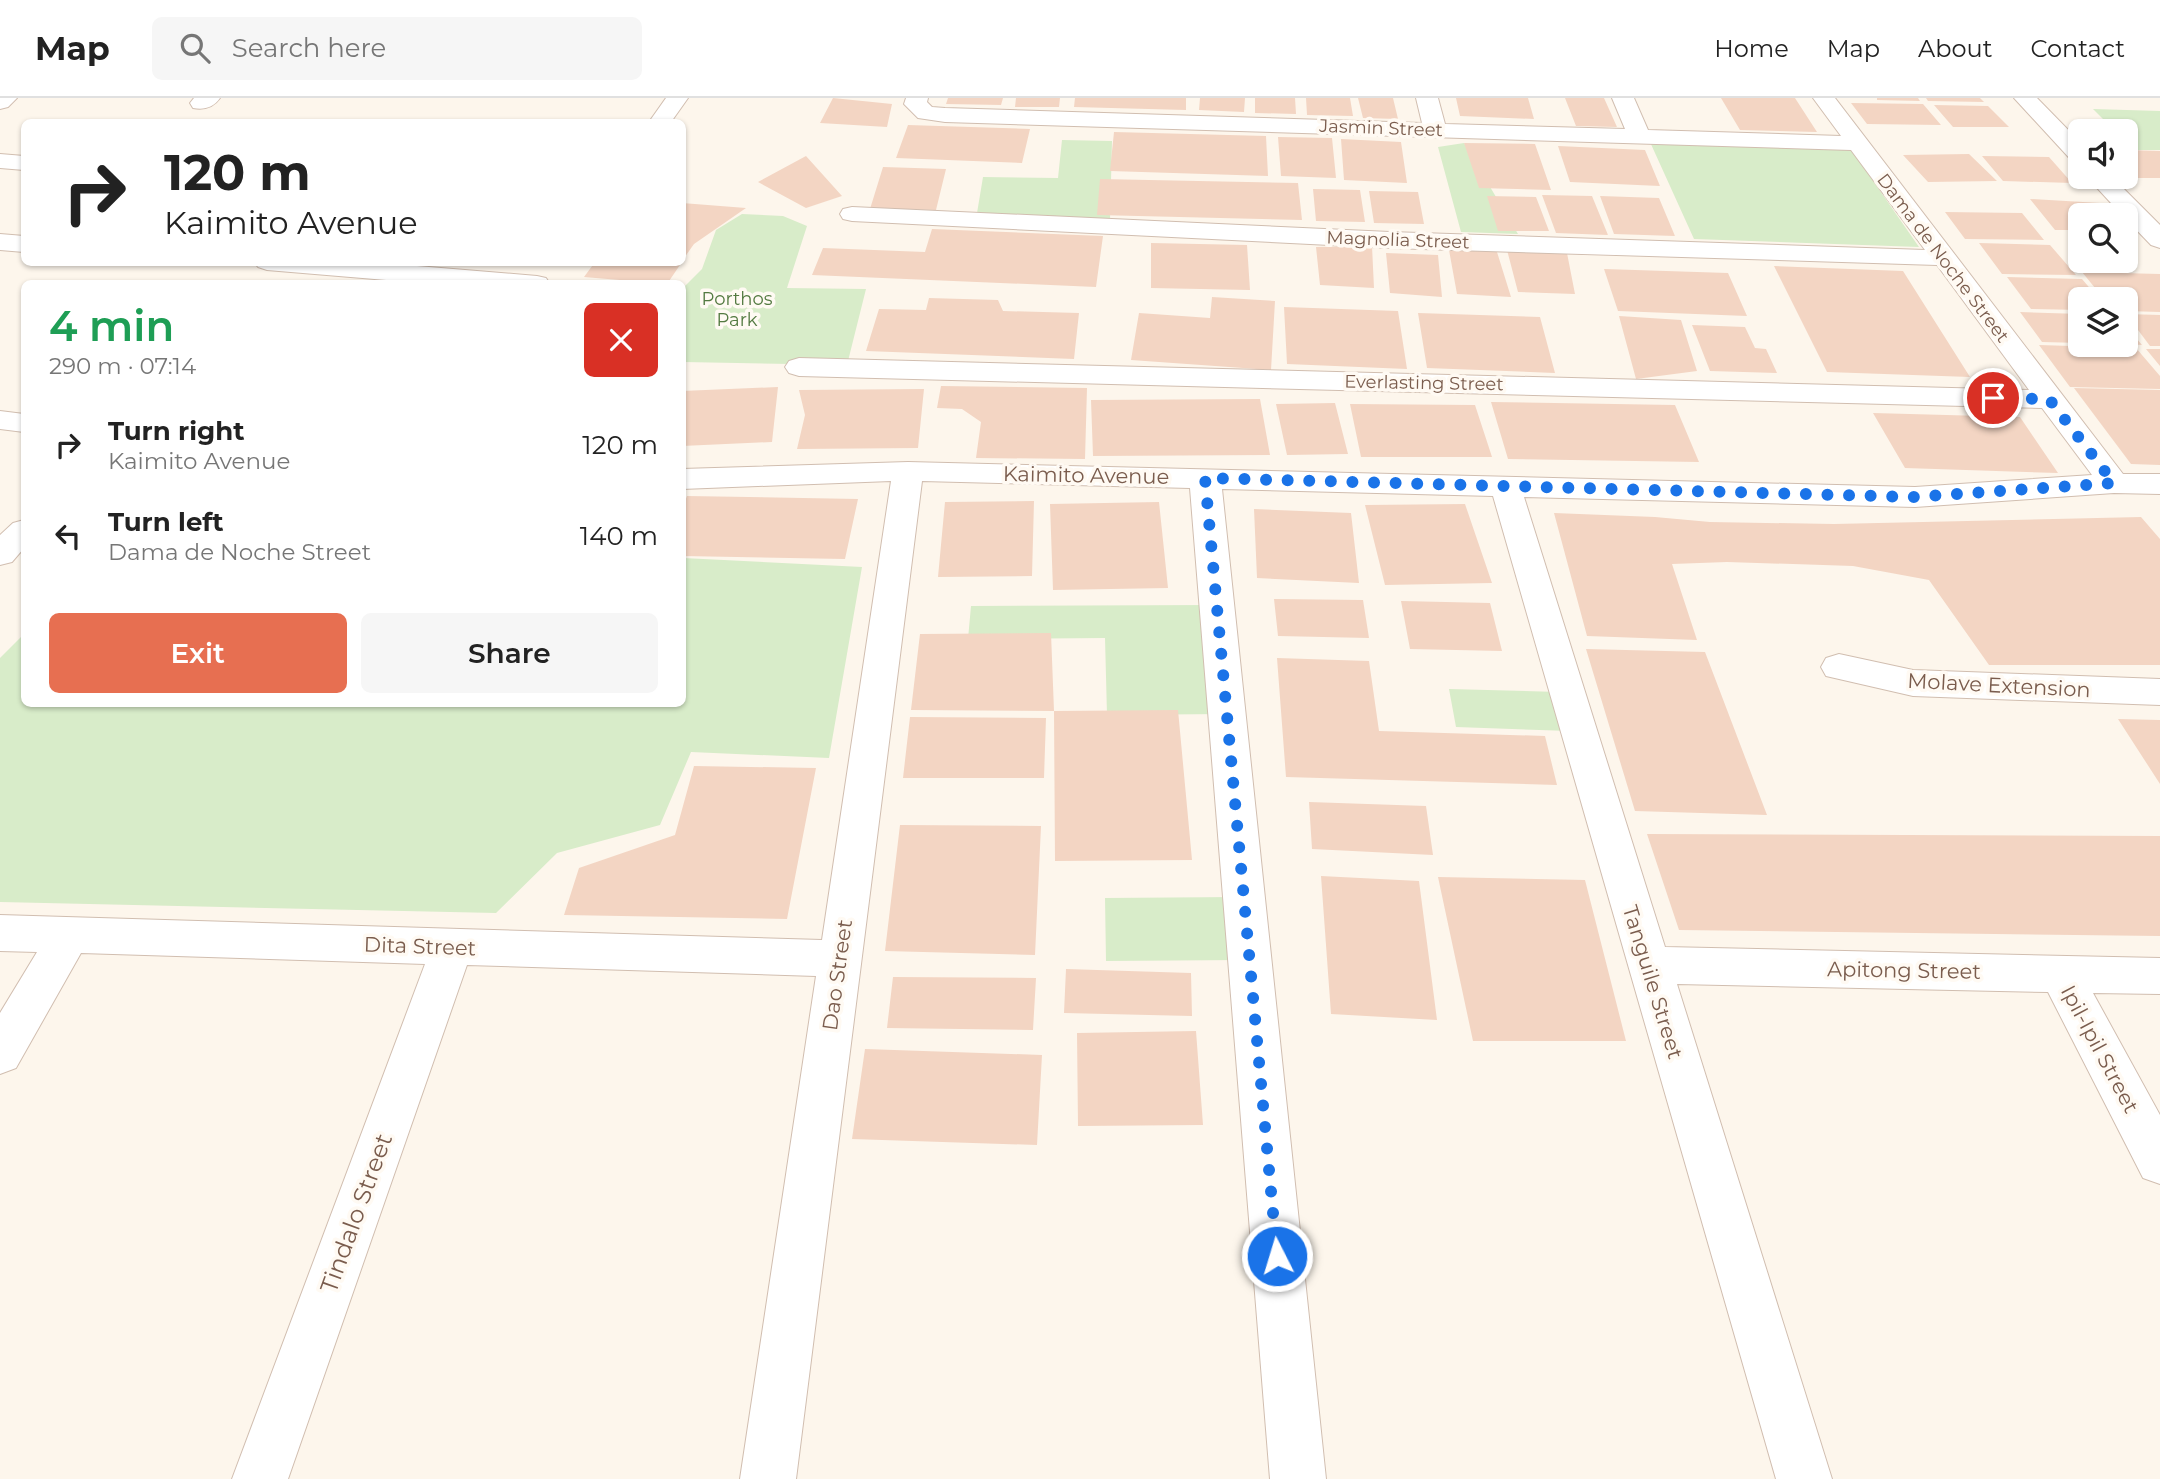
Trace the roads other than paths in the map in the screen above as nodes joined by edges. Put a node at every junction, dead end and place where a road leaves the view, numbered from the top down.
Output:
1 (6, 98) edge
2 (677, 98) edge
3 (917, 98) edge
4 (1427, 98) edge
5 (1623, 98) edge
6 (1824, 98) edge
7 (2025, 98) edge
8 (0, 102) edge
9 (662, 119) edge
10 (1435, 130) junction
11 (1639, 136) junction
12 (1856, 143) junction
13 (2068, 144) edge
14 (0, 161) edge
15 (21, 163) edge
16 (2111, 189) edge
17 (852, 214) dead end
18 (2160, 240) edge
19 (0, 242) edge
20 (21, 244) edge
21 (1944, 258) junction
22 (316, 266) edge
23 (488, 280) edge
24 (799, 367) dead end
25 (2049, 399) junction
26 (0, 420) edge
27 (21, 423) edge
28 (908, 471) junction
29 (1205, 478) junction
30 (686, 479) edge
31 (2114, 483) junction
32 (2160, 484) edge
33 (1505, 485) junction
34 (21, 533) edge
35 (0, 554) edge
36 (1839, 667) dead end
37 (2160, 692) edge
38 (0, 933) edge
39 (69, 936) junction
40 (452, 947) junction
41 (839, 958) junction
42 (1648, 965) junction
43 (2060, 973) junction
44 (2160, 976) edge
45 (0, 1054) edge
46 (2160, 1162) edge
47 (260, 1479) edge
48 (768, 1479) edge
49 (1298, 1479) edge
50 (1804, 1479) edge

1 - 8 street
2 - 9 street
3 - 10 street, Jasmin Street
4 - 10 street
5 - 11 street
6 - 12 street, Dama de Noche Street
7 - 13 street
10 - 11 street, Jasmin Street
11 - 12 street, Jasmin Street
12 - 21 street, Dama de Noche Street
14 - 15 street
16 - 18 street
17 - 21 street, Magnolia Street
19 - 20 street
21 - 25 street, Dama de Noche Street
22 - 23 street
24 - 25 street, Everlasting Street
25 - 31 street, Dama de Noche Street
26 - 27 street
28 - 29 street, Kaimito Avenue
28 - 30 street, Kaimito Avenue
28 - 41 street, Dao Street
29 - 33 street, Kaimito Avenue
29 - 49 street
31 - 32 street, Kaimito Avenue
31 - 33 street, Kaimito Avenue
33 - 42 street, Tanguile Street
34 - 35 street
36 - 37 street, Molave Extension
38 - 39 street, Dita Street
39 - 40 street, Dita Street
39 - 45 street
40 - 41 street, Dita Street
40 - 47 street, Tindalo Street
41 - 48 street, Dao Street
42 - 43 street, Apitong Street
42 - 50 street, Tanguile Street
43 - 44 street, Apitong Street
43 - 46 street, Ipil-Ipil Street

